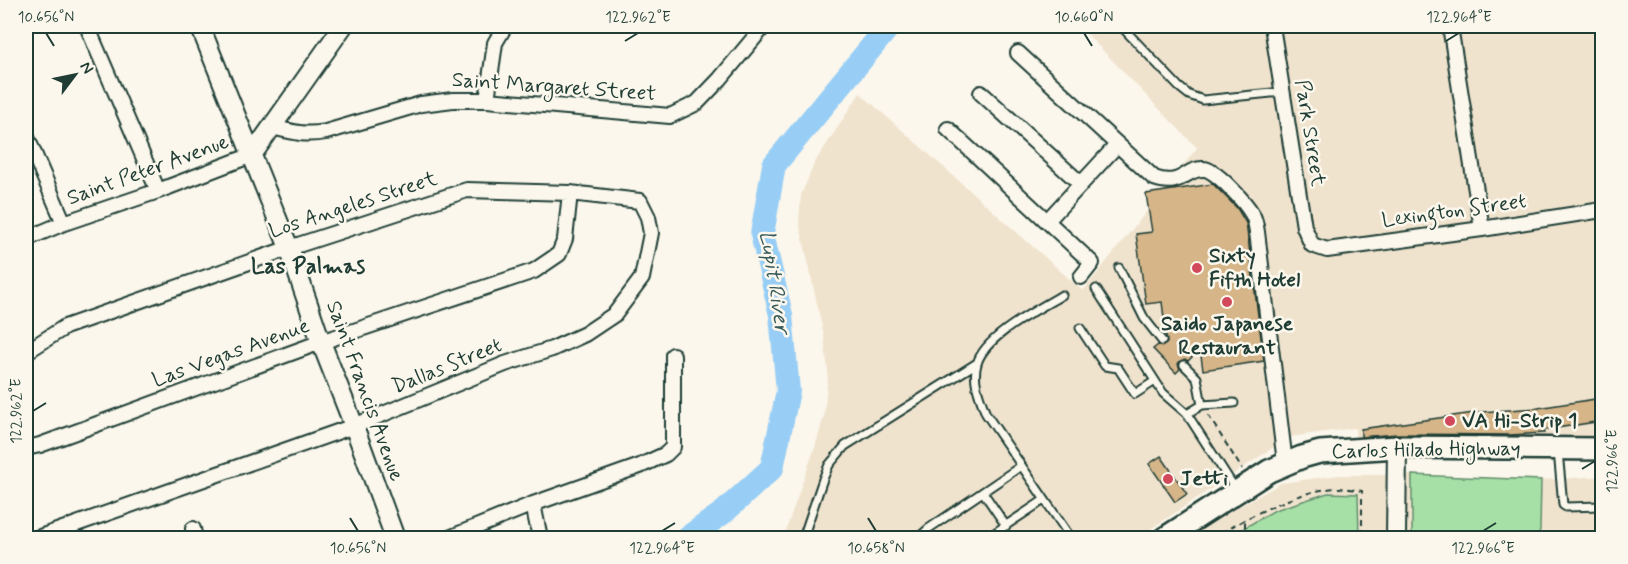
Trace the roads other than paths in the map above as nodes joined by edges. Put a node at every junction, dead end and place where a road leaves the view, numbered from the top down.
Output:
1 (87, 26) edge
2 (200, 26) edge
3 (343, 26) edge
4 (505, 26) edge
5 (764, 26) edge
6 (1121, 26) edge
7 (1272, 26) edge
8 (1450, 26) edge
9 (1018, 53) dead end
10 (1282, 92) junction
11 (981, 93) dead end
12 (488, 100) junction
13 (272, 127) junction
14 (948, 129) dead end
15 (26, 135) edge
16 (1117, 145) junction
17 (252, 155) junction
18 (1080, 184) junction
19 (158, 191) junction
20 (570, 193) junction
21 (640, 201) joint
22 (1602, 210) edge
23 (1047, 221) junction
24 (64, 223) junction
25 (1482, 229) junction
26 (26, 239) edge
27 (1312, 245) joint
28 (289, 248) junction
29 (1119, 268) dead end
30 (1081, 277) dead end
31 (1096, 289) dead end
32 (1062, 295) dead end
33 (1080, 327) dead end
34 (1162, 341) dead end
35 (321, 342) junction
36 (26, 352) edge
37 (673, 355) dead end
38 (977, 363) junction
39 (1184, 364) dead end
40 (1155, 381) junction
41 (1234, 402) dead end
42 (1202, 405) junction
43 (1187, 414) junction
44 (354, 426) junction
45 (1397, 447) junction
46 (26, 448) edge
47 (1558, 448) junction
48 (1602, 449) edge
49 (1285, 463) junction
50 (1021, 466) junction
51 (1244, 487) junction
52 (983, 492) junction
53 (1044, 500) junction
54 (533, 504) junction
55 (1602, 506) edge
56 (1006, 526) junction
57 (37, 538) edge
58 (395, 538) edge
59 (449, 538) edge
60 (540, 538) edge
61 (803, 538) edge
62 (918, 538) edge
63 (987, 538) edge
64 (1071, 538) edge
65 (1165, 538) edge
66 (1396, 538) edge

1 - 19 street
2 - 17 street, Saint Francis Avenue
3 - 13 street
4 - 12 street
5 - 12 street, Saint Margaret Street
6 - 10 lane
7 - 10 street, Park Street
8 - 25 street
9 - 16 street
10 - 27 street, Park Street
11 - 18 street
12 - 13 street, Saint Margaret Street
13 - 17 street
14 - 23 street
15 - 24 street
16 - 18 street
16 - 49 street
17 - 19 street, Saint Peter Avenue
17 - 28 street, Saint Francis Avenue
18 - 23 street
19 - 24 street, Saint Peter Avenue
20 - 21 street, Los Angeles Street
20 - 28 street, Los Angeles Street
20 - 35 street, Las Vegas Avenue
21 - 44 street, Dallas Street
22 - 25 street, Lexington Street
23 - 30 street
24 - 26 street, Saint Peter Avenue
25 - 27 street, Lexington Street
28 - 35 street, Saint Francis Avenue
28 - 36 street, Los Angeles Street
29 - 34 lane
31 - 40 lane
32 - 38 lane
33 - 40 lane
35 - 44 street, Saint Francis Avenue
35 - 46 street, Las Vegas Avenue
37 - 54 street
38 - 50 lane
38 - 61 lane
39 - 42 lane
40 - 43 lane
41 - 42 lane
42 - 43 lane
43 - 51 lane
44 - 57 street, Dallas Street
44 - 58 street, Saint Francis Avenue
45 - 47 main road, Carlos Hilado Highway
45 - 49 main road, Carlos Hilado Highway
45 - 66 street
47 - 48 main road, Carlos Hilado Highway
47 - 55 lane
49 - 51 main road, Carlos Hilado Highway
50 - 52 lane
50 - 53 lane
51 - 65 main road, Carlos Hilado Highway
52 - 56 lane
52 - 62 lane
53 - 56 lane
53 - 64 lane
54 - 59 street
54 - 60 street
56 - 63 lane

